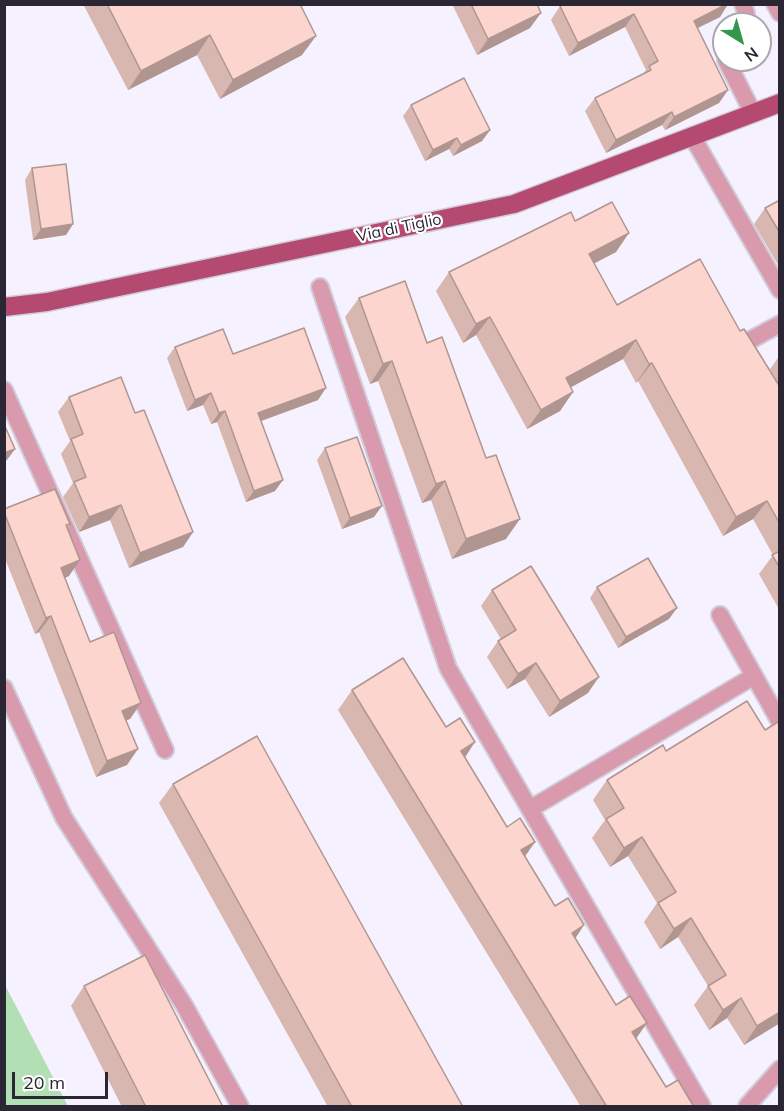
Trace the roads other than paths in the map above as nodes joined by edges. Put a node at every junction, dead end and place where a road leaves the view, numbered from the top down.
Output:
1 (775, 4) edge
2 (780, 13) edge
3 (732, 72) edge
4 (780, 103) edge
5 (753, 113) junction
6 (692, 136) junction
7 (320, 287) dead end
8 (780, 290) edge
9 (4, 306) edge
10 (780, 324) edge
11 (758, 372) edge
12 (4, 390) edge
13 (720, 615) dead end
14 (754, 676) junction
15 (4, 688) edge
16 (780, 723) edge
17 (165, 750) dead end
18 (530, 809) junction
19 (780, 1069) edge
20 (240, 1107) edge
21 (702, 1107) edge
22 (747, 1107) edge

1 - 2 lane
3 - 5 lane
4 - 5 main road, Via di Tiglio
5 - 6 main road, Via di Tiglio
6 - 8 lane
6 - 9 main road, Via di Tiglio
7 - 18 lane
10 - 11 lane
12 - 17 lane
13 - 14 lane
14 - 16 lane
14 - 18 lane
15 - 20 lane
18 - 21 lane
19 - 22 lane

